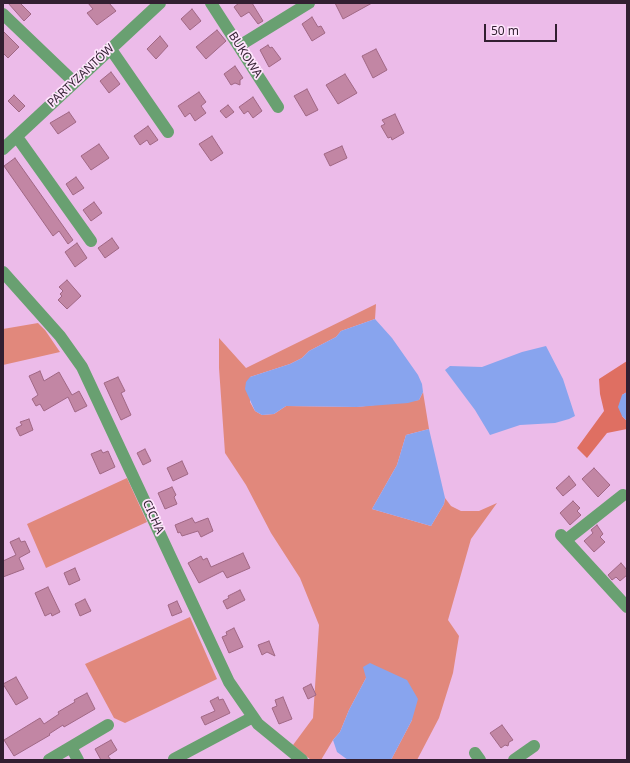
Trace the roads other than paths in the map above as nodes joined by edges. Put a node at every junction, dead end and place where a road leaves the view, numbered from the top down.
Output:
1 (160, 3) edge
2 (211, 3) edge
3 (309, 3) edge
4 (3, 14) edge
5 (239, 46) junction
6 (110, 48) junction
7 (74, 82) junction
8 (278, 107) dead end
9 (168, 132) dead end
10 (17, 136) junction
11 (3, 149) edge
12 (92, 241) dead end
13 (3, 272) edge
14 (623, 495) dead end
15 (627, 606) edge
16 (253, 717) junction
17 (108, 725) dead end
18 (534, 746) dead end
19 (70, 747) junction
20 (174, 759) edge
21 (49, 760) edge
22 (78, 760) edge
23 (302, 760) edge
24 (514, 760) edge

1 - 6 street, PARTYZANTÓW
2 - 5 street, BUKOWA
3 - 5 street
4 - 7 street
5 - 8 street, BUKOWA
6 - 7 street, PARTYZANTÓW
6 - 9 street
7 - 10 street, PARTYZANTÓW
10 - 11 street, PARTYZANTÓW
10 - 12 street
13 - 16 street, CICHA
14 - 15 street
16 - 20 street
16 - 23 street, CICHA
17 - 19 street
18 - 24 street
19 - 21 street
19 - 22 street

